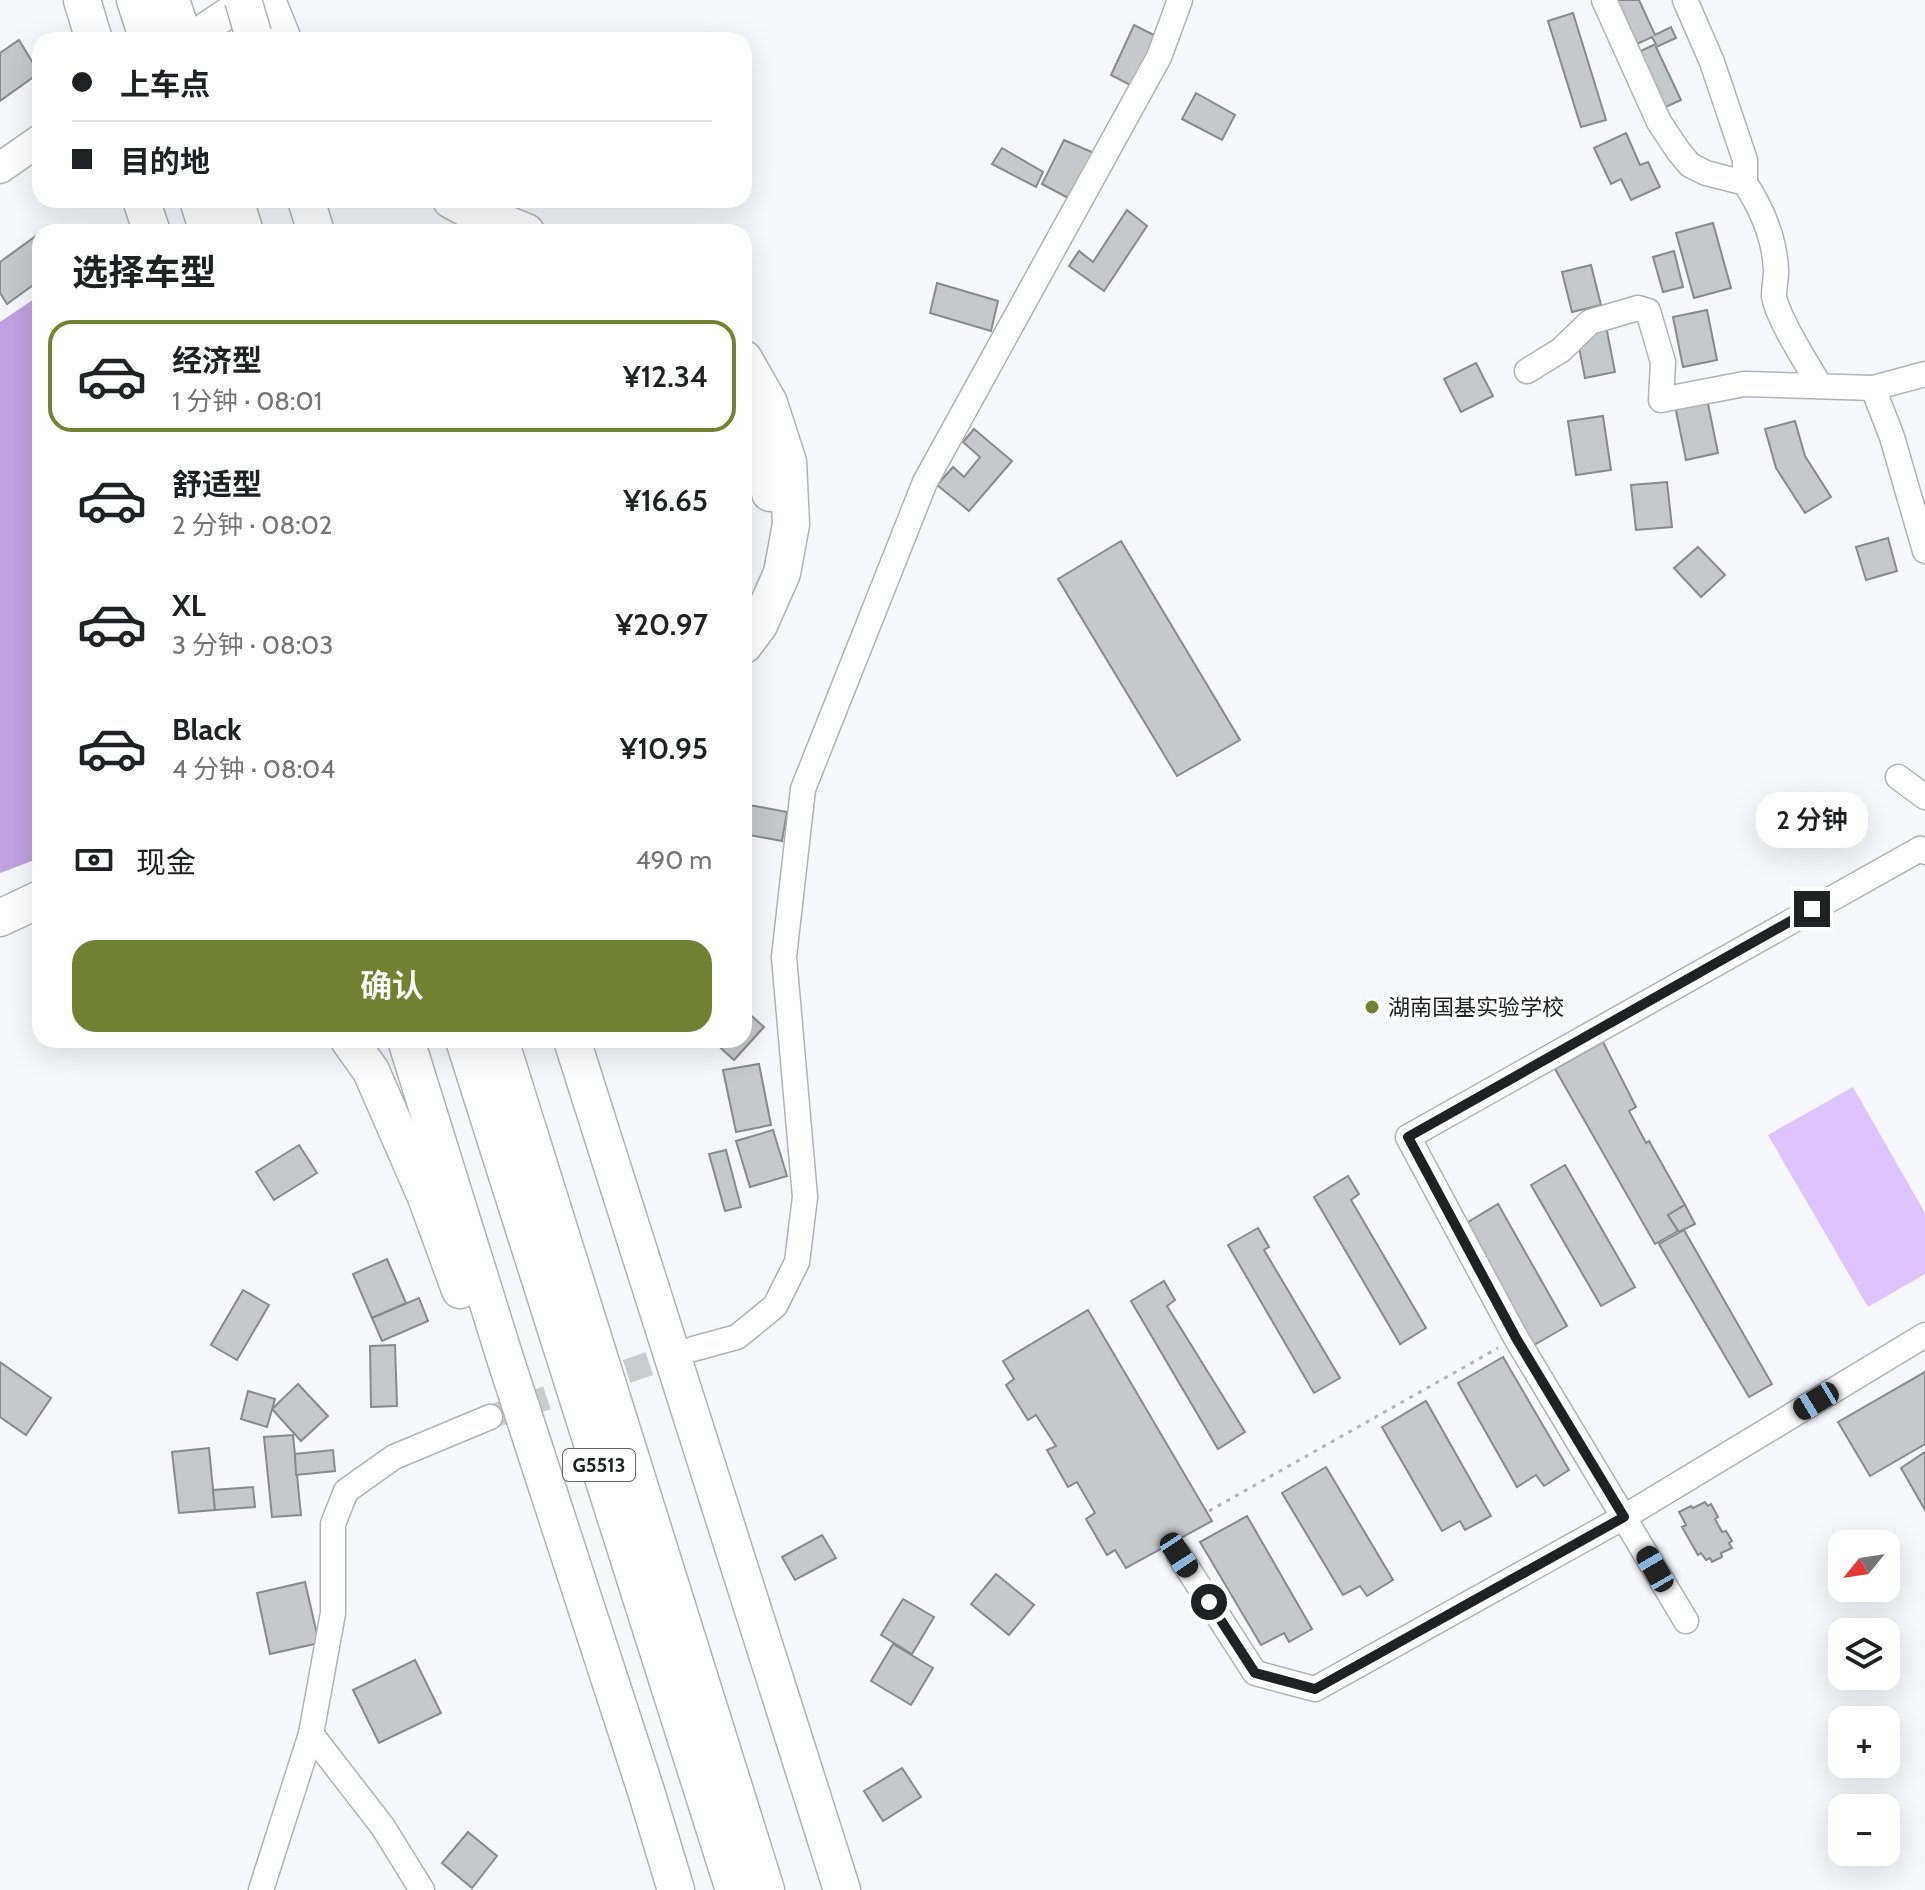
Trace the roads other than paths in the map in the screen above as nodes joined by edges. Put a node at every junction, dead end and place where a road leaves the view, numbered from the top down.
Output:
1 (135, 0) edge
2 (1180, 0) edge
3 (1604, 0) edge
4 (1685, 0) edge
5 (261, 20) edge
6 (169, 28) edge
7 (32, 146) edge
8 (0, 168) edge
9 (1745, 183) junction
10 (466, 208) edge
11 (506, 224) edge
12 (1527, 371) dead end
13 (752, 373) edge
14 (1925, 374) edge
15 (1820, 386) junction
16 (1873, 388) junction
17 (752, 437) edge
18 (1925, 551) edge
19 (752, 598) edge
20 (752, 634) edge
21 (1898, 777) dead end
22 (1925, 797) edge
23 (1925, 852) edge
24 (32, 903) edge
25 (0, 918) edge
26 (32, 920) edge
27 (32, 927) edge
28 (0, 930) edge
29 (355, 1048) edge
30 (408, 1048) edge
31 (467, 1048) edge
32 (503, 1048) edge
33 (575, 1048) edge
34 (583, 1048) edge
35 (598, 1123) junction
36 (1925, 1335) edge
37 (693, 1349) tunnel mouth
38 (490, 1417) tunnel mouth
39 (1624, 1517) junction
40 (1179, 1555) dead end
41 (1686, 1621) dead end
42 (311, 1734) junction
43 (646, 1791) junction
44 (261, 1890) edge
45 (422, 1890) edge
46 (676, 1890) edge
47 (734, 1890) edge
48 (766, 1890) edge
49 (842, 1890) edge

1 - 6 highway
2 - 37 street
3 - 9 street
4 - 9 street
5 - 6 main road
7 - 8 main road
9 - 15 street
10 - 11 highway
12 - 15 street
13 - 20 highway
14 - 16 street
15 - 16 street
16 - 18 street
17 - 19 highway
21 - 22 street
23 - 39 street
24 - 25 highway
26 - 28 highway
27 - 28 highway
29 - 43 highway
30 - 43 highway
31 - 47 highway, G5513
32 - 48 highway, G5513
33 - 35 highway
34 - 35 highway
35 - 49 highway
36 - 39 street
38 - 42 street
39 - 40 street
39 - 41 street
42 - 44 street
42 - 45 street
43 - 46 highway

